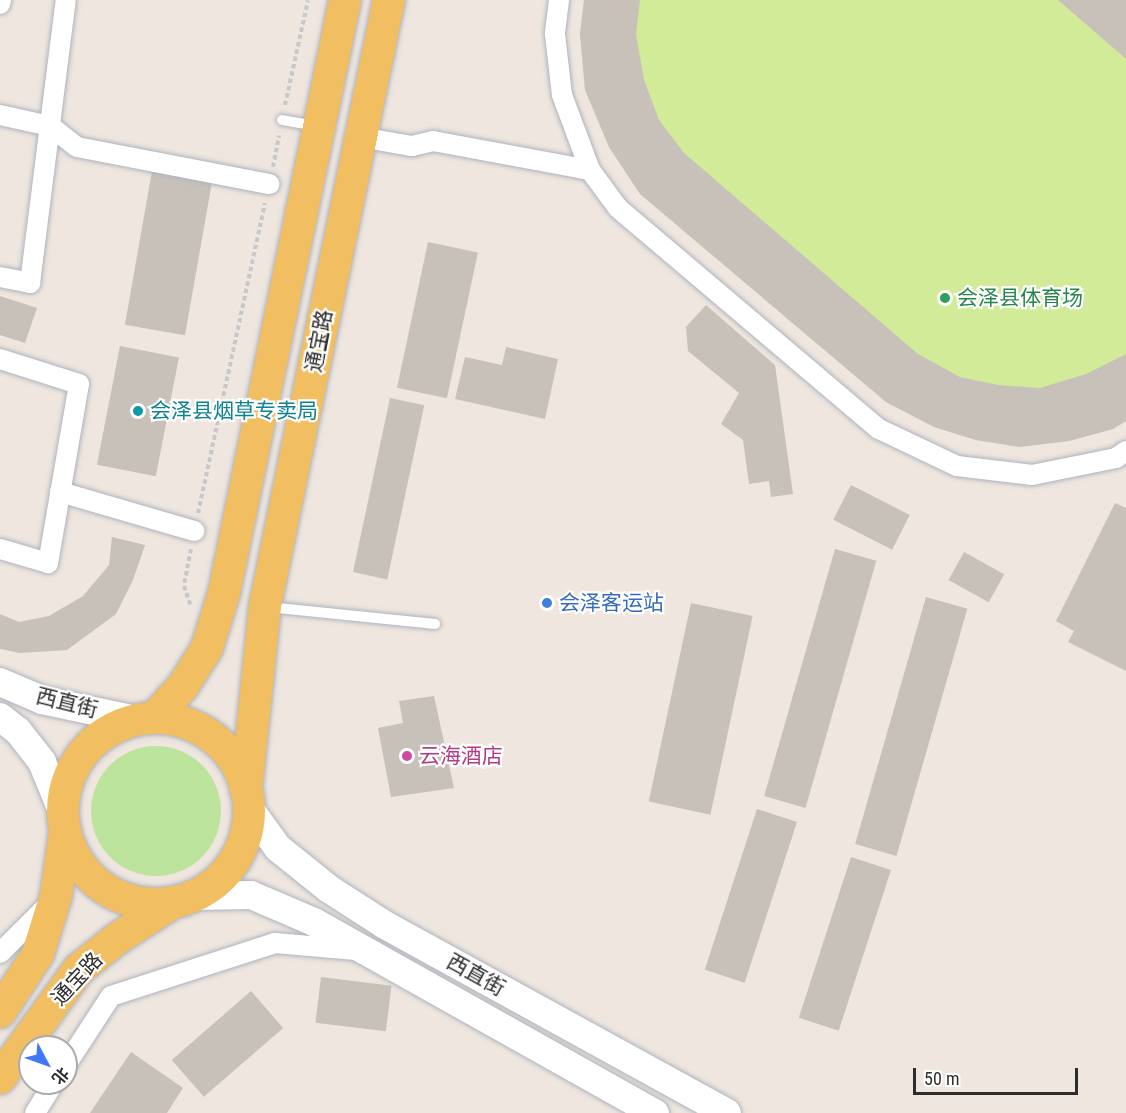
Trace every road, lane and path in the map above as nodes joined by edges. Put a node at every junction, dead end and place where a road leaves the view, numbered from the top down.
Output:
1 (66, 0) edge
2 (308, 0) edge
3 (345, 0) edge
4 (389, 0) edge
5 (559, 0) edge
6 (0, 115) edge
7 (282, 120) junction
8 (50, 126) junction
9 (318, 126) junction
10 (360, 137) junction
11 (590, 170) junction
12 (269, 184) junction
13 (0, 277) edge
14 (0, 359) edge
15 (1126, 452) edge
16 (60, 492) junction
17 (194, 531) junction
18 (0, 549) edge
19 (265, 606) junction
20 (435, 624) dead end
21 (207, 648) junction
22 (0, 682) edge
23 (0, 717) edge
24 (145, 719) junction
25 (248, 799) junction
26 (64, 822) junction
27 (56, 896) junction
28 (184, 898) junction
29 (365, 950) junction
30 (0, 953) edge
31 (0, 1012) edge
32 (78, 1047) edge
33 (0, 1078) edge
34 (46, 1095) edge
35 (35, 1113) edge
36 (655, 1113) edge
37 (727, 1113) edge

1 - 8 street
2 - 7 path
3 - 9 main road
4 - 10 main road, 通宝路
5 - 11 street
6 - 8 street
7 - 9 lane
7 - 12 path
8 - 12 street
8 - 13 street
9 - 21 main road
10 - 11 street
10 - 19 main road, 通宝路
11 - 15 street
12 - 17 path
14 - 16 street
16 - 17 street
16 - 18 street
17 - 21 path
19 - 20 lane
19 - 25 main road, 通宝路
21 - 24 main road
22 - 24 street, 西直街
23 - 26 street, 西直街
24 - 25 main road
24 - 26 main road
25 - 28 main road
25 - 37 street, 西直街
26 - 27 main road, 通宝路
26 - 28 main road
27 - 30 street
27 - 31 main road, 通宝路
28 - 29 street
28 - 33 main road, 通宝路
29 - 32 street
29 - 36 street
34 - 35 street

